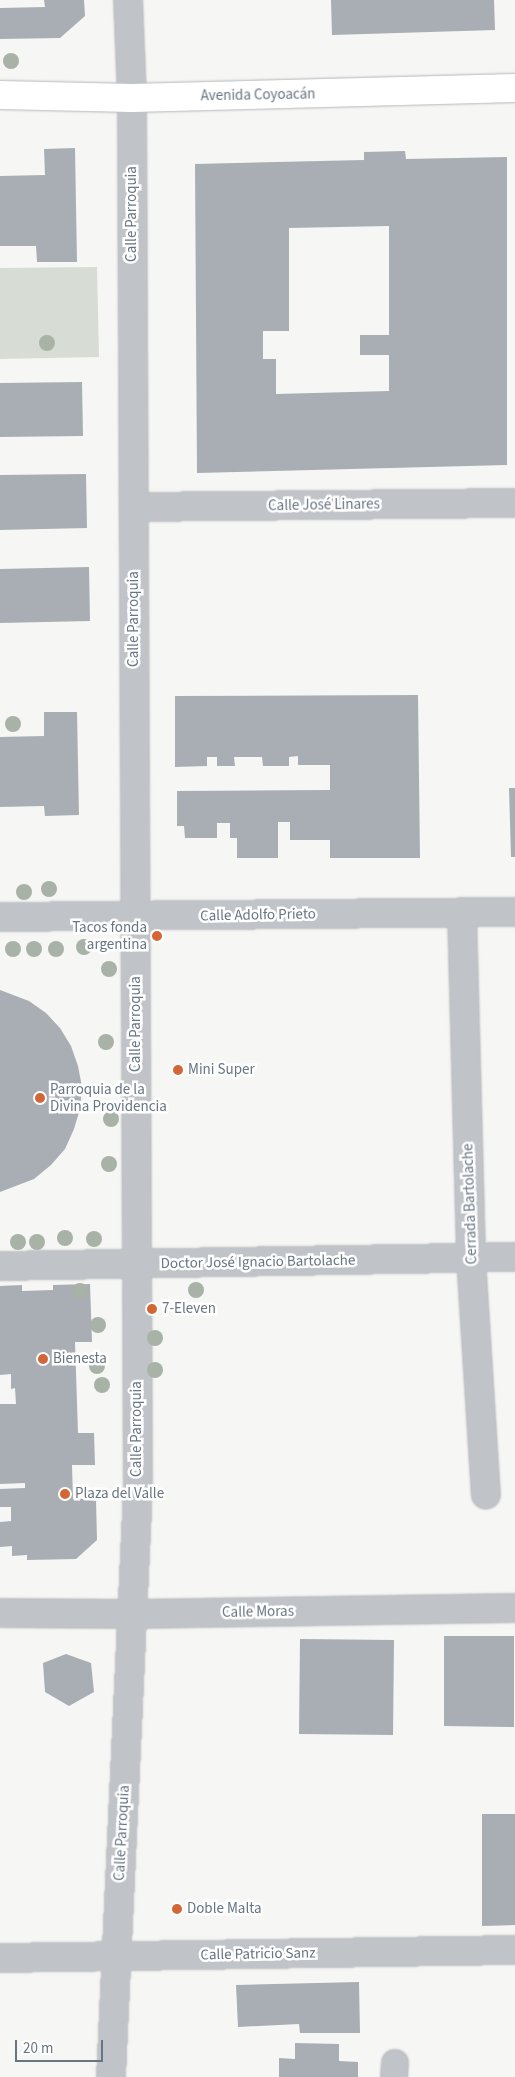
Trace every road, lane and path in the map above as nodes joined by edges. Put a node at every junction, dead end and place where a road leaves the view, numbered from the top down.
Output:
1 (128, 0) edge
2 (515, 88) edge
3 (0, 95) edge
4 (132, 98) junction
5 (515, 503) edge
6 (134, 507) junction
7 (462, 912) junction
8 (515, 912) edge
9 (135, 916) junction
10 (0, 917) edge
11 (515, 1257) edge
12 (471, 1258) junction
13 (137, 1264) junction
14 (0, 1266) edge
15 (486, 1495) dead end
16 (515, 1608) edge
17 (0, 1613) edge
18 (134, 1614) junction
19 (515, 1950) edge
20 (116, 1956) junction
21 (0, 1958) edge
22 (111, 2077) edge

1 - 4 street, Calle Parroquia
2 - 4 main road, Avenida Coyoacán
3 - 4 main road, Avenida Coyoacán
4 - 6 street, Calle Parroquia
5 - 6 street, Calle José Linares
6 - 9 street, Calle Parroquia
7 - 8 street, Calle Adolfo Prieto
7 - 9 street, Calle Adolfo Prieto
7 - 12 street, Cerrada Bartolache
9 - 10 street, Calle Adolfo Prieto
9 - 13 street, Calle Parroquia
11 - 12 street, Doctor José Ignacio Bartolache
12 - 13 street, Doctor José Ignacio Bartolache
12 - 15 street, Cerrada Bartolache
13 - 14 street, Doctor José Ignacio Bartolache
13 - 18 street, Calle Parroquia
16 - 18 street, Calle Moras
17 - 18 street, Calle Moras
18 - 20 street, Calle Parroquia
19 - 20 street, Calle Patricio Sanz
20 - 21 street, Calle Patricio Sanz
20 - 22 street, Calle Parroquia

